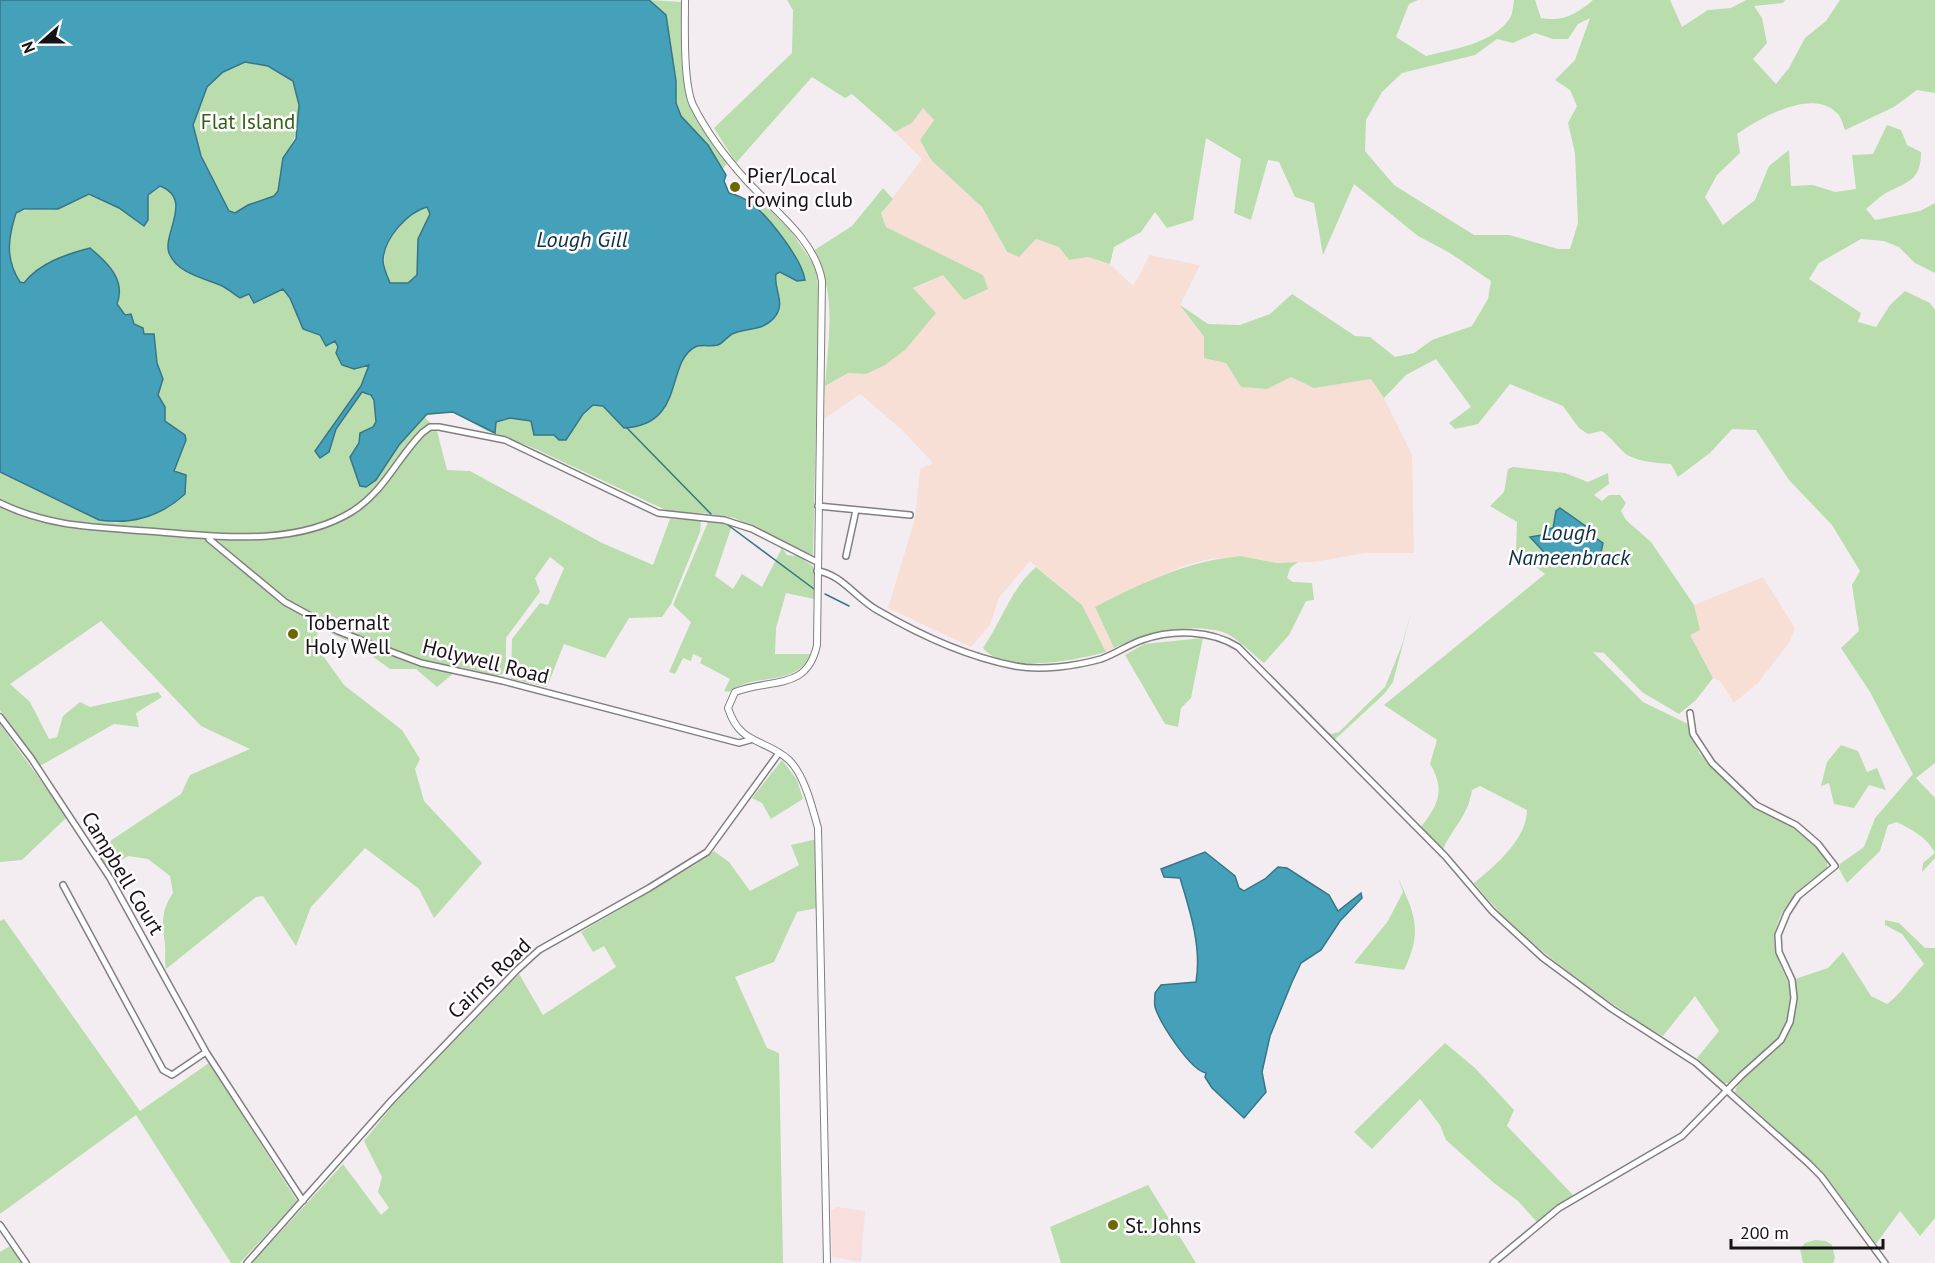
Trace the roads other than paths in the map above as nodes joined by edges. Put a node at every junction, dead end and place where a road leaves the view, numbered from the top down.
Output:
1 (685, 0) edge
2 (0, 503) edge
3 (818, 506) junction
4 (856, 510) junction
5 (910, 515) dead end
6 (208, 538) junction
7 (846, 556) dead end
8 (818, 562) junction
9 (817, 571) junction
10 (1690, 713) dead end
11 (0, 717) edge
12 (750, 740) junction
13 (779, 753) junction
14 (63, 885) dead end
15 (206, 1052) junction
16 (1727, 1090) junction
17 (303, 1201) junction
18 (0, 1225) edge
19 (26, 1263) edge
20 (247, 1263) edge
21 (827, 1263) edge
22 (1493, 1263) edge
23 (1885, 1263) edge

1 - 3 main road
2 - 6 street
3 - 4 street
3 - 8 main road
4 - 5 street
4 - 7 street
6 - 8 street
6 - 12 street, Holywell Road
8 - 9 main road
9 - 12 main road
9 - 16 street
10 - 16 street
11 - 15 street, Campbell Court
12 - 13 main road
13 - 17 street, Cairns Road
13 - 21 main road
14 - 15 street
15 - 17 street, Campbell Court
16 - 22 street
16 - 23 street
17 - 20 street, Cairns Road
18 - 19 street

